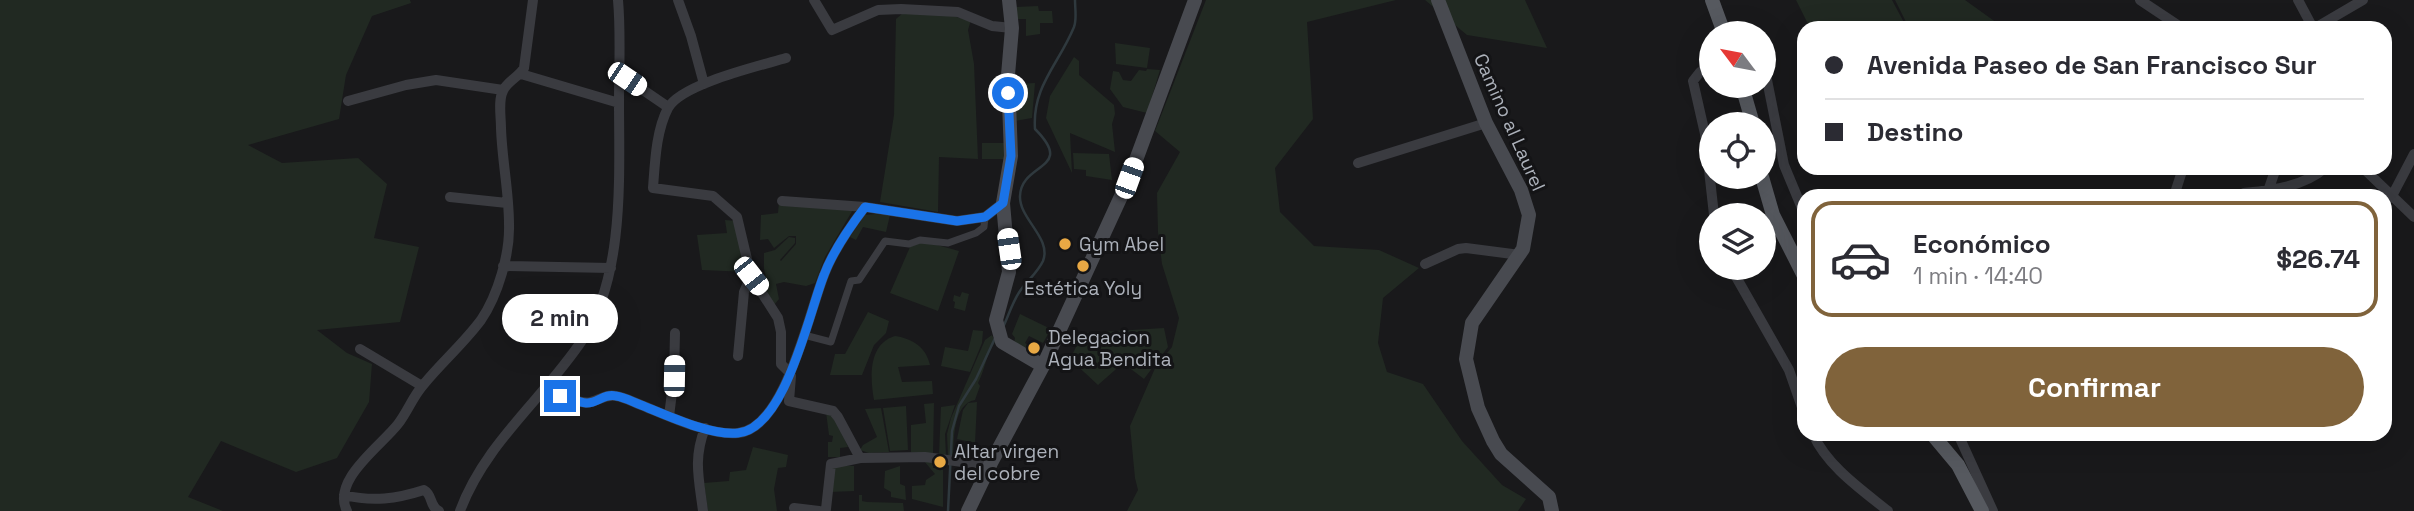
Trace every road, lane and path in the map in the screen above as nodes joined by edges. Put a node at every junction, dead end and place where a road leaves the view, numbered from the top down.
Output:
1 (533, 0) edge
2 (618, 0) edge
3 (678, 0) edge
4 (814, 0) edge
5 (1009, 0) edge
6 (1195, 0) edge
7 (1438, 0) edge
8 (1712, 0) edge
9 (2140, 0) edge
10 (2298, 0) edge
11 (2363, 0) edge
12 (1719, 21) edge
13 (2172, 21) edge
14 (2310, 21) edge
15 (2326, 21) edge
16 (1012, 27) junction
17 (786, 58) dead end
18 (1699, 73) edge
19 (521, 74) junction
20 (627, 79) dead end
21 (704, 83) junction
22 (503, 90) junction
23 (1771, 98) edge
24 (348, 101) dead end
25 (619, 103) junction
26 (668, 107) junction
27 (1486, 123) junction
28 (2414, 154) edge
29 (1358, 163) dead end
30 (2316, 175) edge
31 (2369, 175) edge
32 (1765, 189) edge
33 (2278, 189) edge
34 (2380, 189) edge
35 (2392, 191) edge
36 (1797, 196) edge
37 (450, 197) dead end
38 (782, 201) dead end
39 (2392, 201) edge
40 (507, 203) junction
41 (1003, 203) junction
42 (1713, 203) edge
43 (865, 207) junction
44 (985, 217) junction
45 (2414, 217) edge
46 (1520, 255) junction
47 (1797, 262) edge
48 (1424, 264) dead end
49 (503, 266) junction
50 (611, 268) junction
51 (751, 276) junction
52 (1738, 280) edge
53 (675, 333) dead end
54 (804, 335) junction
55 (360, 349) dead end
56 (738, 356) dead end
57 (1044, 366) junction
58 (790, 373) junction
59 (422, 386) junction
60 (1797, 393) edge
61 (560, 396) dead end
62 (669, 416) junction
63 (705, 428) junction
64 (1817, 441) edge
65 (1938, 441) edge
66 (1961, 441) edge
67 (860, 458) junction
68 (985, 465) dead end
69 (344, 495) junction
70 (794, 508) dead end
71 (347, 511) edge
72 (439, 511) edge
73 (452, 511) edge
74 (460, 511) edge
75 (703, 511) edge
76 (821, 511) edge
77 (968, 511) edge
78 (1552, 511) edge
79 (1888, 511) edge
80 (1982, 511) edge
81 (1993, 511) edge

1 - 19 street
2 - 25 street
3 - 21 street
4 - 16 street
5 - 16 main road
6 - 57 main road
7 - 27 main road, Camino al Laurel
8 - 12 main road
9 - 13 street
10 - 14 street
11 - 15 street
16 - 41 main road
17 - 21 street
18 - 42 street
19 - 22 street
19 - 25 street
20 - 26 street
21 - 26 street
22 - 24 street
22 - 40 street
23 - 36 street
25 - 50 street
26 - 51 street
27 - 29 street
27 - 46 main road, Camino al Laurel
28 - 35 street
30 - 33 street
31 - 34 street
32 - 47 main road
37 - 40 street
38 - 43 street
39 - 45 street
40 - 49 street
41 - 44 street
41 - 57 main road
43 - 44 street
43 - 54 street
44 - 54 street
46 - 48 street
46 - 78 main road, Camino al Laurel
49 - 50 street
49 - 59 street
50 - 74 street
51 - 56 street
51 - 58 street
52 - 60 street
53 - 62 street
54 - 58 street
55 - 59 street
57 - 77 main road
58 - 63 street
58 - 67 street
59 - 69 street
61 - 62 street
62 - 63 street
63 - 75 street
64 - 79 street
65 - 80 main road
66 - 81 street
67 - 68 street
67 - 76 street
69 - 71 street
69 - 72 street
70 - 76 street
73 - 74 street

